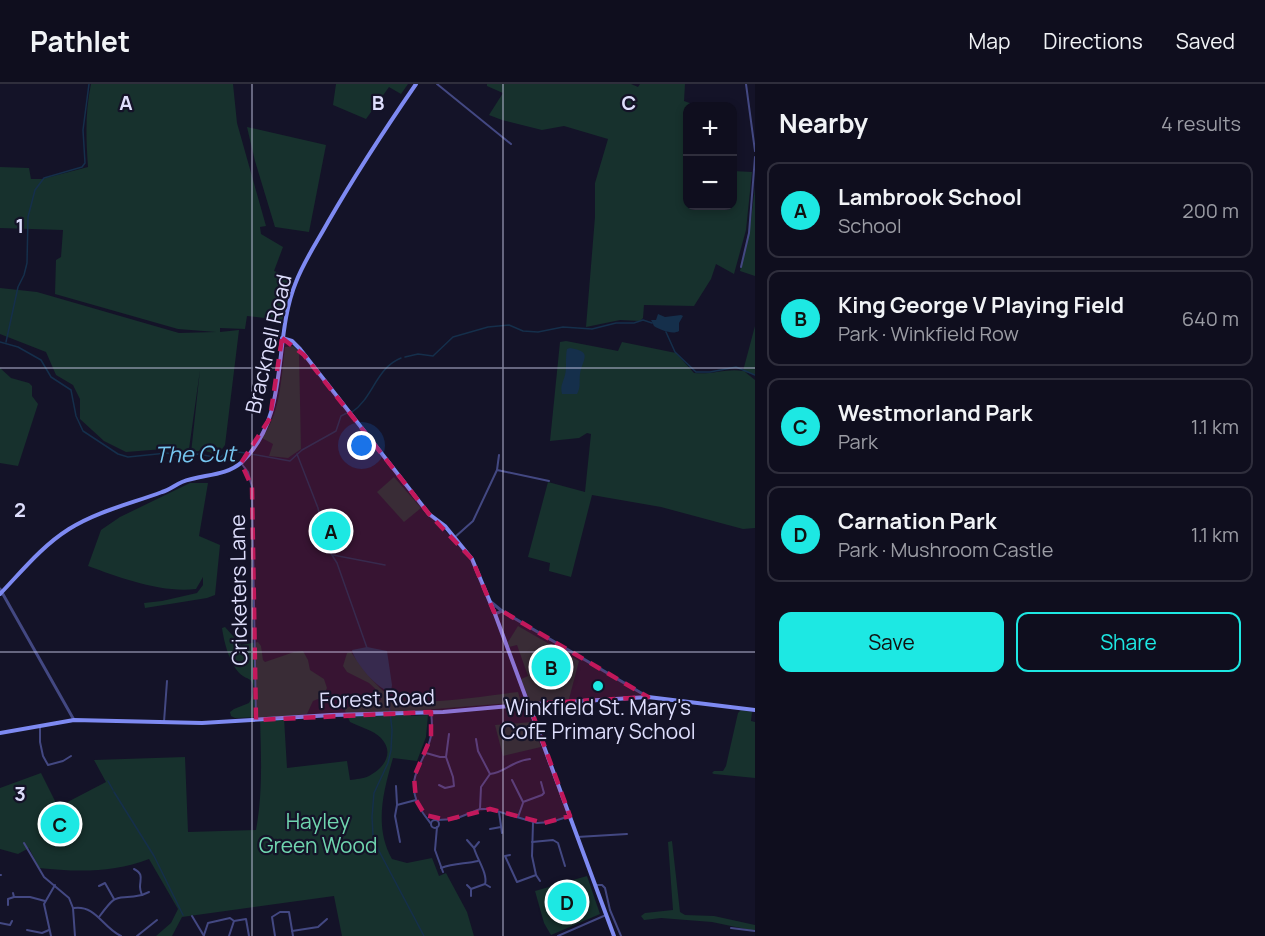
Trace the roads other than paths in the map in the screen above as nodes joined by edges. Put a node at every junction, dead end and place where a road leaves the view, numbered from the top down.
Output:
1 (416, 84) edge
2 (437, 84) edge
3 (746, 84) edge
4 (511, 144) dead end
5 (755, 152) edge
6 (755, 156) edge
7 (741, 267) dead end
8 (282, 339) junction
9 (499, 455) dead end
10 (241, 463) junction
11 (496, 470) junction
12 (549, 481) dead end
13 (454, 537) junction
14 (1, 592) edge
15 (489, 601) junction
16 (502, 611) junction
17 (495, 614) junction
18 (167, 681) dead end
19 (648, 697) junction
20 (529, 704) junction
21 (755, 710) edge
22 (431, 712) junction
23 (74, 720) junction
24 (256, 720) junction
25 (164, 722) junction
26 (40, 726) junction
27 (0, 734) edge
28 (449, 734) dead end
29 (476, 739) dead end
30 (426, 753) junction
31 (71, 756) dead end
32 (447, 757) junction
33 (530, 759) dead end
34 (490, 774) junction
35 (512, 780) dead end
36 (541, 782) dead end
37 (439, 785) dead end
38 (396, 786) dead end
39 (416, 800) junction
40 (523, 802) junction
41 (397, 805) junction
42 (480, 809) junction
43 (499, 812) junction
44 (425, 815) junction
45 (570, 816) junction
46 (518, 817) junction
47 (435, 820) junction
48 (446, 820) junction
49 (533, 823) junction
50 (435, 826) junction
51 (501, 827) junction
52 (490, 829) dead end
53 (502, 833) dead end
54 (627, 834) dead end
55 (577, 837) junction
56 (467, 840) dead end
57 (400, 842) dead end
58 (479, 842) dead end
59 (532, 842) junction
60 (24, 843) dead end
61 (474, 848) junction
62 (510, 855) dead end
63 (478, 861) junction
64 (565, 866) dead end
65 (441, 868) junction
66 (134, 870) dead end
67 (443, 872) dead end
68 (536, 875) junction
69 (540, 880) dead end
70 (485, 884) junction
71 (55, 885) junction
72 (467, 885) dead end
73 (595, 885) junction
74 (99, 886) dead end
75 (490, 887) dead end
76 (471, 889) junction
77 (149, 892) dead end
78 (13, 893) dead end
79 (142, 895) junction
80 (471, 896) dead end
81 (14, 897) junction
82 (114, 899) junction
83 (45, 901) junction
84 (8, 904) dead end
85 (73, 908) junction
86 (606, 915) junction
87 (192, 916) dead end
88 (99, 917) junction
89 (327, 919) dead end
90 (157, 920) dead end
91 (12, 921) dead end
92 (234, 921) junction
93 (0, 922) edge
94 (731, 928) dead end
95 (27, 930) dead end
96 (50, 930) junction
97 (292, 931) junction
98 (755, 931) edge
99 (51, 936) edge
100 (75, 936) edge
101 (121, 936) edge
102 (137, 936) edge
103 (204, 936) edge
104 (229, 936) edge
105 (249, 936) edge
106 (276, 936) edge
107 (294, 936) edge
108 (558, 936) edge
109 (614, 936) edge
110 (621, 936) edge

1 - 8 main road, Bracknell Road
2 - 4 street
3 - 5 street
6 - 7 street
8 - 10 main road, Bracknell Road
8 - 13 main road
9 - 11 street
10 - 14 main road, Bracknell Road
10 - 24 street, Cricketers Lane
11 - 12 street
11 - 13 street
13 - 15 main road
14 - 23 street
15 - 16 street
15 - 17 main road
16 - 17 street
16 - 19 street
17 - 20 main road
18 - 25 street
19 - 20 main road, Forest Road
19 - 21 main road, Forest Road
20 - 22 main road, Forest Road
20 - 45 main road
22 - 24 main road, Forest Road
22 - 30 street
23 - 25 main road, Forest Road
23 - 26 main road, Forest Road
24 - 25 main road, Forest Road
26 - 27 main road, Forest Road
26 - 31 street
28 - 32 street
29 - 34 street
30 - 32 street
30 - 39 street
32 - 37 street
33 - 34 street
34 - 42 street
35 - 40 street
36 - 40 street
38 - 41 street
39 - 41 street
39 - 44 street
40 - 46 street
41 - 57 street
42 - 43 street
42 - 48 street
43 - 46 street
43 - 51 street
44 - 47 street
44 - 50 street
45 - 49 street
45 - 55 main road
46 - 49 street
47 - 48 street
47 - 50 street
47 - 50 street
48 - 50 street
49 - 59 street
50 - 65 street
51 - 52 street
51 - 53 street
54 - 55 street
55 - 73 main road
56 - 61 street
58 - 61 street
59 - 64 street
59 - 68 street
60 - 71 street
61 - 63 street
62 - 68 street
63 - 65 street
63 - 70 street
65 - 67 street
66 - 79 street
68 - 69 street
70 - 75 street
70 - 76 street
71 - 83 street
71 - 85 street
72 - 76 street
73 - 86 main road
73 - 110 street
74 - 82 street
76 - 80 street
77 - 79 street
78 - 81 street
79 - 82 street
81 - 83 street
81 - 84 street
82 - 88 street
83 - 96 street
85 - 88 street
85 - 100 street
86 - 108 street
86 - 109 main road
87 - 103 street
88 - 101 street
89 - 97 street
90 - 102 street
91 - 93 street
92 - 103 street
92 - 104 street
92 - 105 street
94 - 98 street
95 - 96 street
96 - 99 street
97 - 106 street
97 - 107 street

